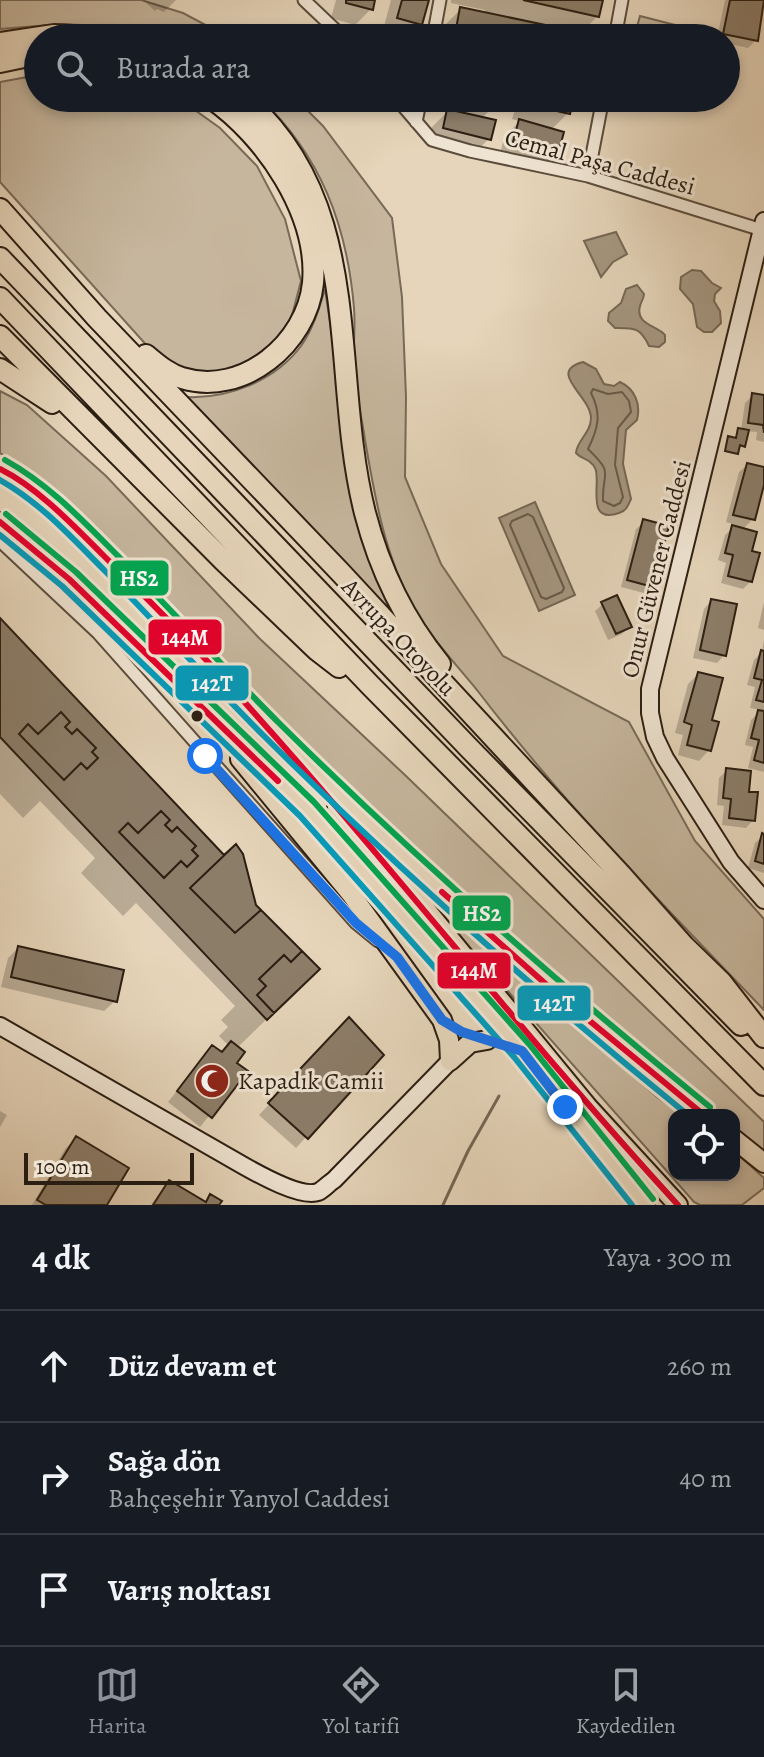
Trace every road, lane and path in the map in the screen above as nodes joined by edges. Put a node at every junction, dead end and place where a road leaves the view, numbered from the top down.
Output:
1 (304, 0) edge
2 (440, 0) edge
3 (622, 0) edge
4 (329, 24) edge
5 (436, 24) edge
6 (618, 24) edge
7 (24, 39) edge
8 (0, 43) edge
9 (24, 57) edge
10 (0, 62) edge
11 (228, 112) edge
12 (256, 112) edge
13 (408, 112) edge
14 (418, 112) edge
15 (600, 112) edge
16 (416, 122) junction
17 (588, 176) junction
18 (0, 209) edge
19 (763, 226) edge
20 (0, 258) edge
21 (80, 297) junction
22 (0, 298) edge
23 (0, 336) edge
24 (0, 369) edge
25 (0, 469) edge
26 (167, 502) junction
27 (0, 522) edge
28 (0, 541) edge
29 (370, 685) junction
30 (188, 696) junction
31 (268, 726) junction
32 (486, 729) junction
33 (764, 900) edge
34 (397, 957) junction
35 (442, 1020) junction
36 (0, 1026) edge
37 (764, 1037) edge
38 (487, 1040) junction
39 (764, 1048) edge
40 (522, 1051) junction
41 (450, 1061) junction
42 (764, 1085) edge
43 (697, 1109) edge
44 (740, 1144) edge
45 (764, 1163) edge
46 (645, 1205) edge
47 (678, 1205) edge

1 - 4 street
2 - 5 street
3 - 6 street
7 - 8 highway
9 - 10 highway
11 - 21 highway
12 - 32 highway
13 - 16 street, Cemal Paşa Caddesi
14 - 16 street
15 - 17 street
16 - 17 street, Cemal Paşa Caddesi
17 - 19 street, Cemal Paşa Caddesi
18 - 21 highway
19 - 33 street, Onur Güvener Caddesi
20 - 39 highway, Avrupa Otoyolu
21 - 32 highway
22 - 29 highway
23 - 26 highway
24 - 26 highway
25 - 31 main road
26 - 29 highway
27 - 30 main road
28 - 34 street
29 - 42 highway
30 - 34 main road
30 - 40 main road
31 - 43 main road
31 - 47 main road
32 - 37 highway
34 - 35 main road
35 - 38 main road
35 - 41 main road
36 - 41 street
38 - 40 main road
38 - 41 main road
40 - 46 main road
44 - 45 main road

